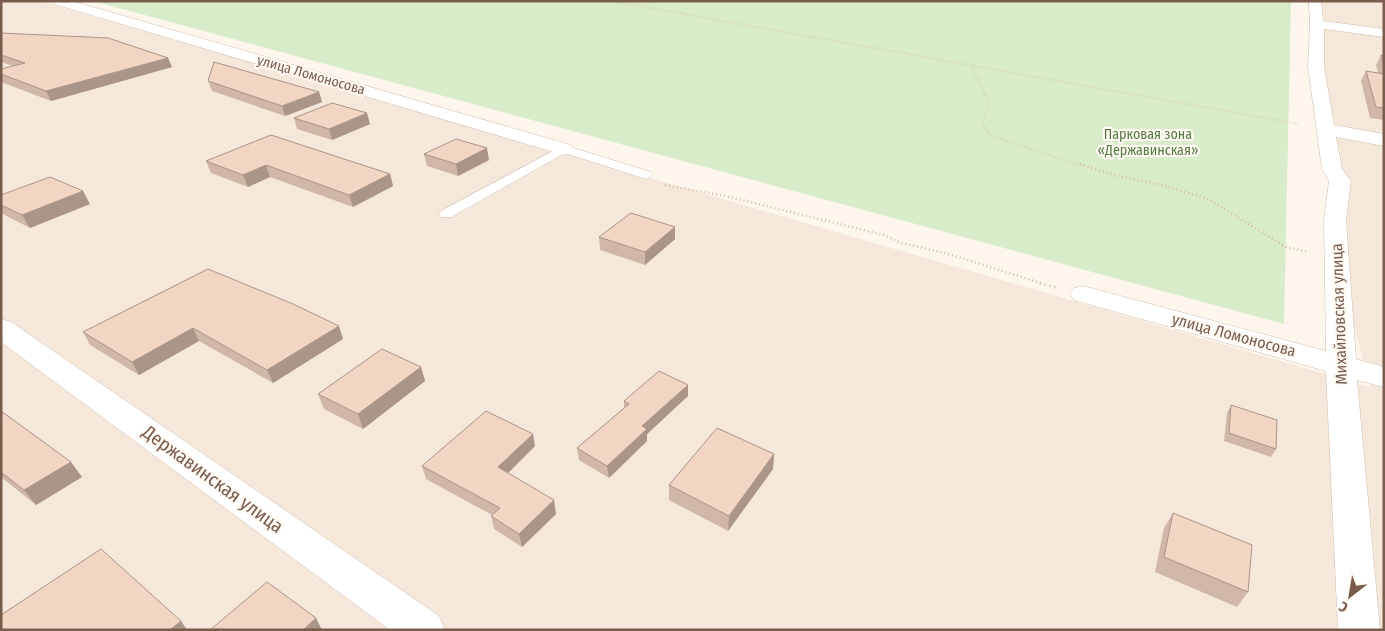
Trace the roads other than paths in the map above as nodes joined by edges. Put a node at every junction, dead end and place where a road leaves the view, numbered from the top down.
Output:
1 (58, 1) edge
2 (1316, 13) edge
3 (1384, 33) edge
4 (1325, 129) junction
5 (1384, 140) edge
6 (564, 149) junction
7 (646, 175) road end
8 (446, 214) dead end
9 (1083, 294) road end
10 (1, 328) edge
11 (1340, 365) junction
12 (1384, 377) edge
13 (424, 630) edge
14 (1359, 630) edge

1 - 6 street, улица Ломоносова
2 - 3 street
2 - 4 street, Михайловская улица
4 - 5 street
4 - 11 street, Михайловская улица
6 - 7 lane
6 - 8 lane
9 - 11 street, улица Ломоносова
10 - 13 street, Державинская улица
11 - 12 street, улица Ломоносова
11 - 14 street, Михайловская улица

